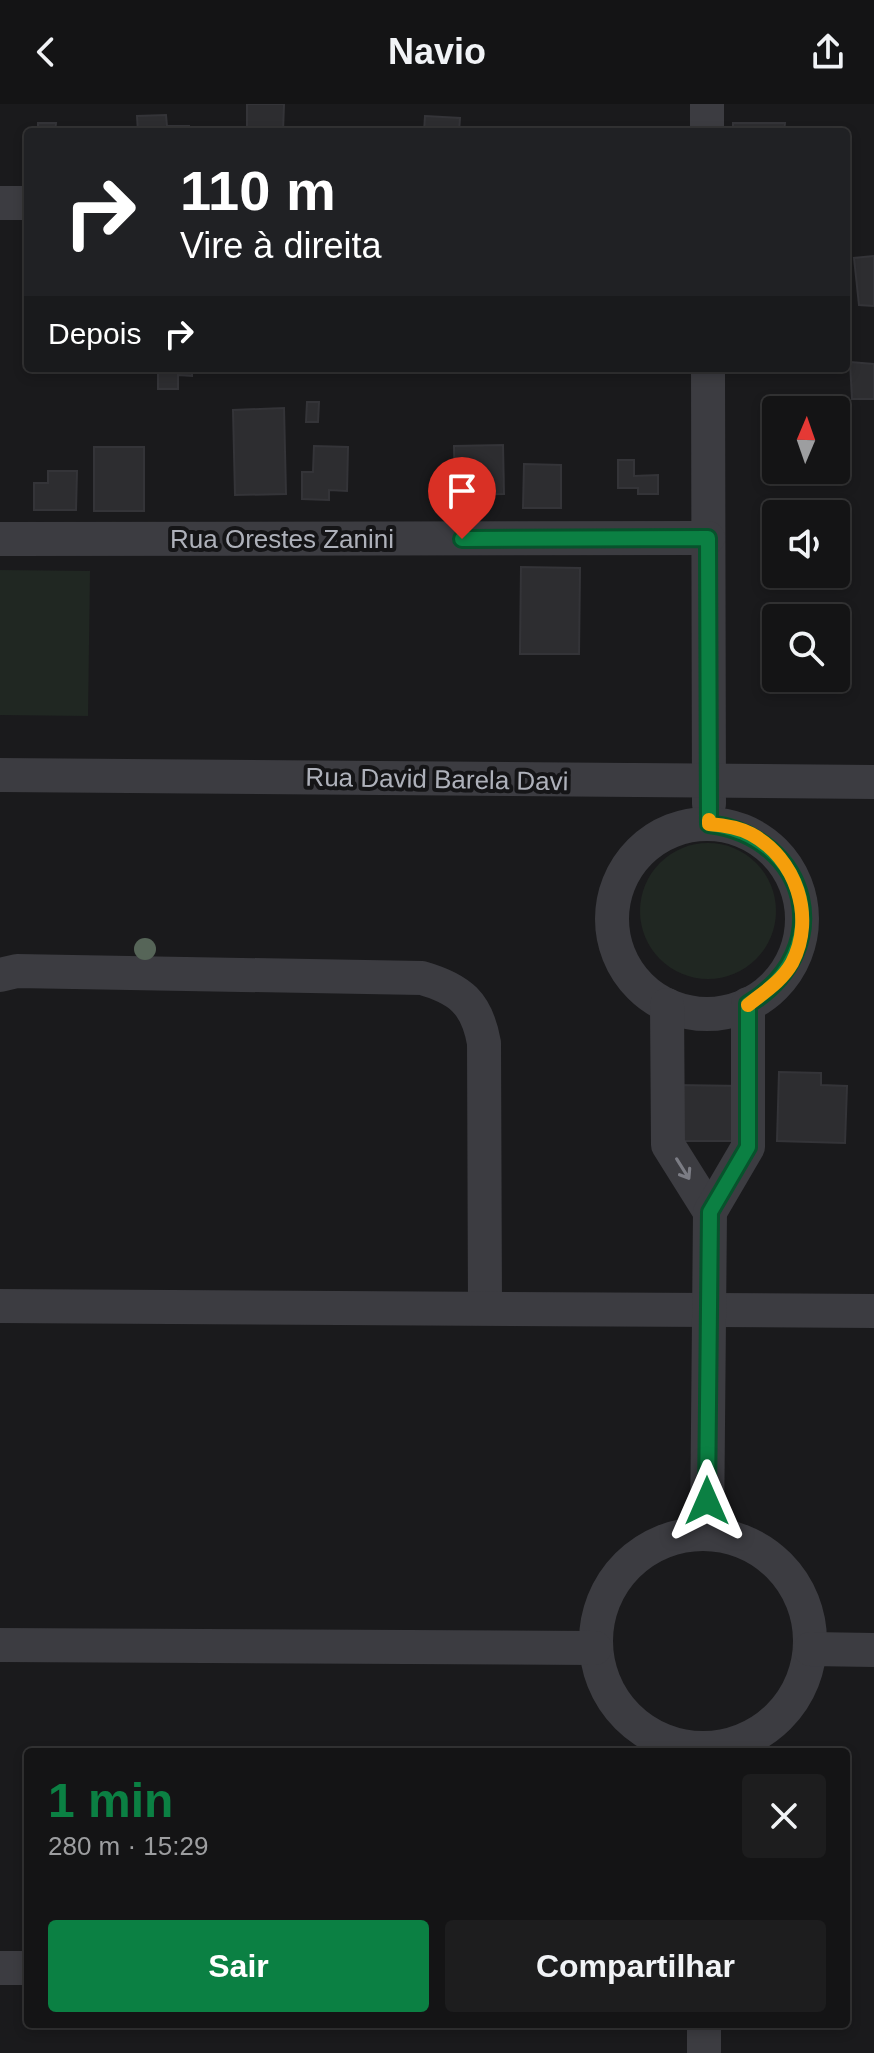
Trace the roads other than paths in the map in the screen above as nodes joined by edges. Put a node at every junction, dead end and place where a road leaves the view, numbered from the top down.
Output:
1 (707, 104) edge
2 (707, 128) edge
3 (0, 203) edge
4 (24, 203) edge
5 (708, 372) edge
6 (708, 538) junction
7 (0, 539) edge
8 (0, 775) edge
9 (709, 781) junction
10 (874, 782) edge
11 (709, 824) junction
12 (0, 975) edge
13 (748, 1004) junction
14 (667, 1005) junction
15 (710, 1212) junction
16 (0, 1306) edge
17 (485, 1308) junction
18 (709, 1310) junction
19 (874, 1311) edge
20 (707, 1533) junction
21 (0, 1645) edge
22 (595, 1648) junction
23 (810, 1649) junction
24 (874, 1650) edge
25 (695, 1748) edge
26 (714, 1748) edge
27 (0, 1968) edge
28 (24, 1968) edge
29 (704, 2028) edge
30 (704, 2053) edge

1 - 2 street
3 - 4 street
5 - 6 street
6 - 7 street, Rua Orestes Zanini
6 - 9 street
8 - 9 street, Rua David Barela Davi
9 - 10 street, Rua David Barela Davi
9 - 11 street
11 - 13 street
11 - 14 street
12 - 17 street
13 - 14 street
13 - 15 street
14 -> 15 street
15 - 18 street
16 - 17 street
17 - 18 street
18 - 19 street
18 - 20 street
20 - 22 street
20 - 23 street
21 - 22 street
22 - 25 street
23 - 24 street
23 - 26 street
27 - 28 street
29 - 30 street

